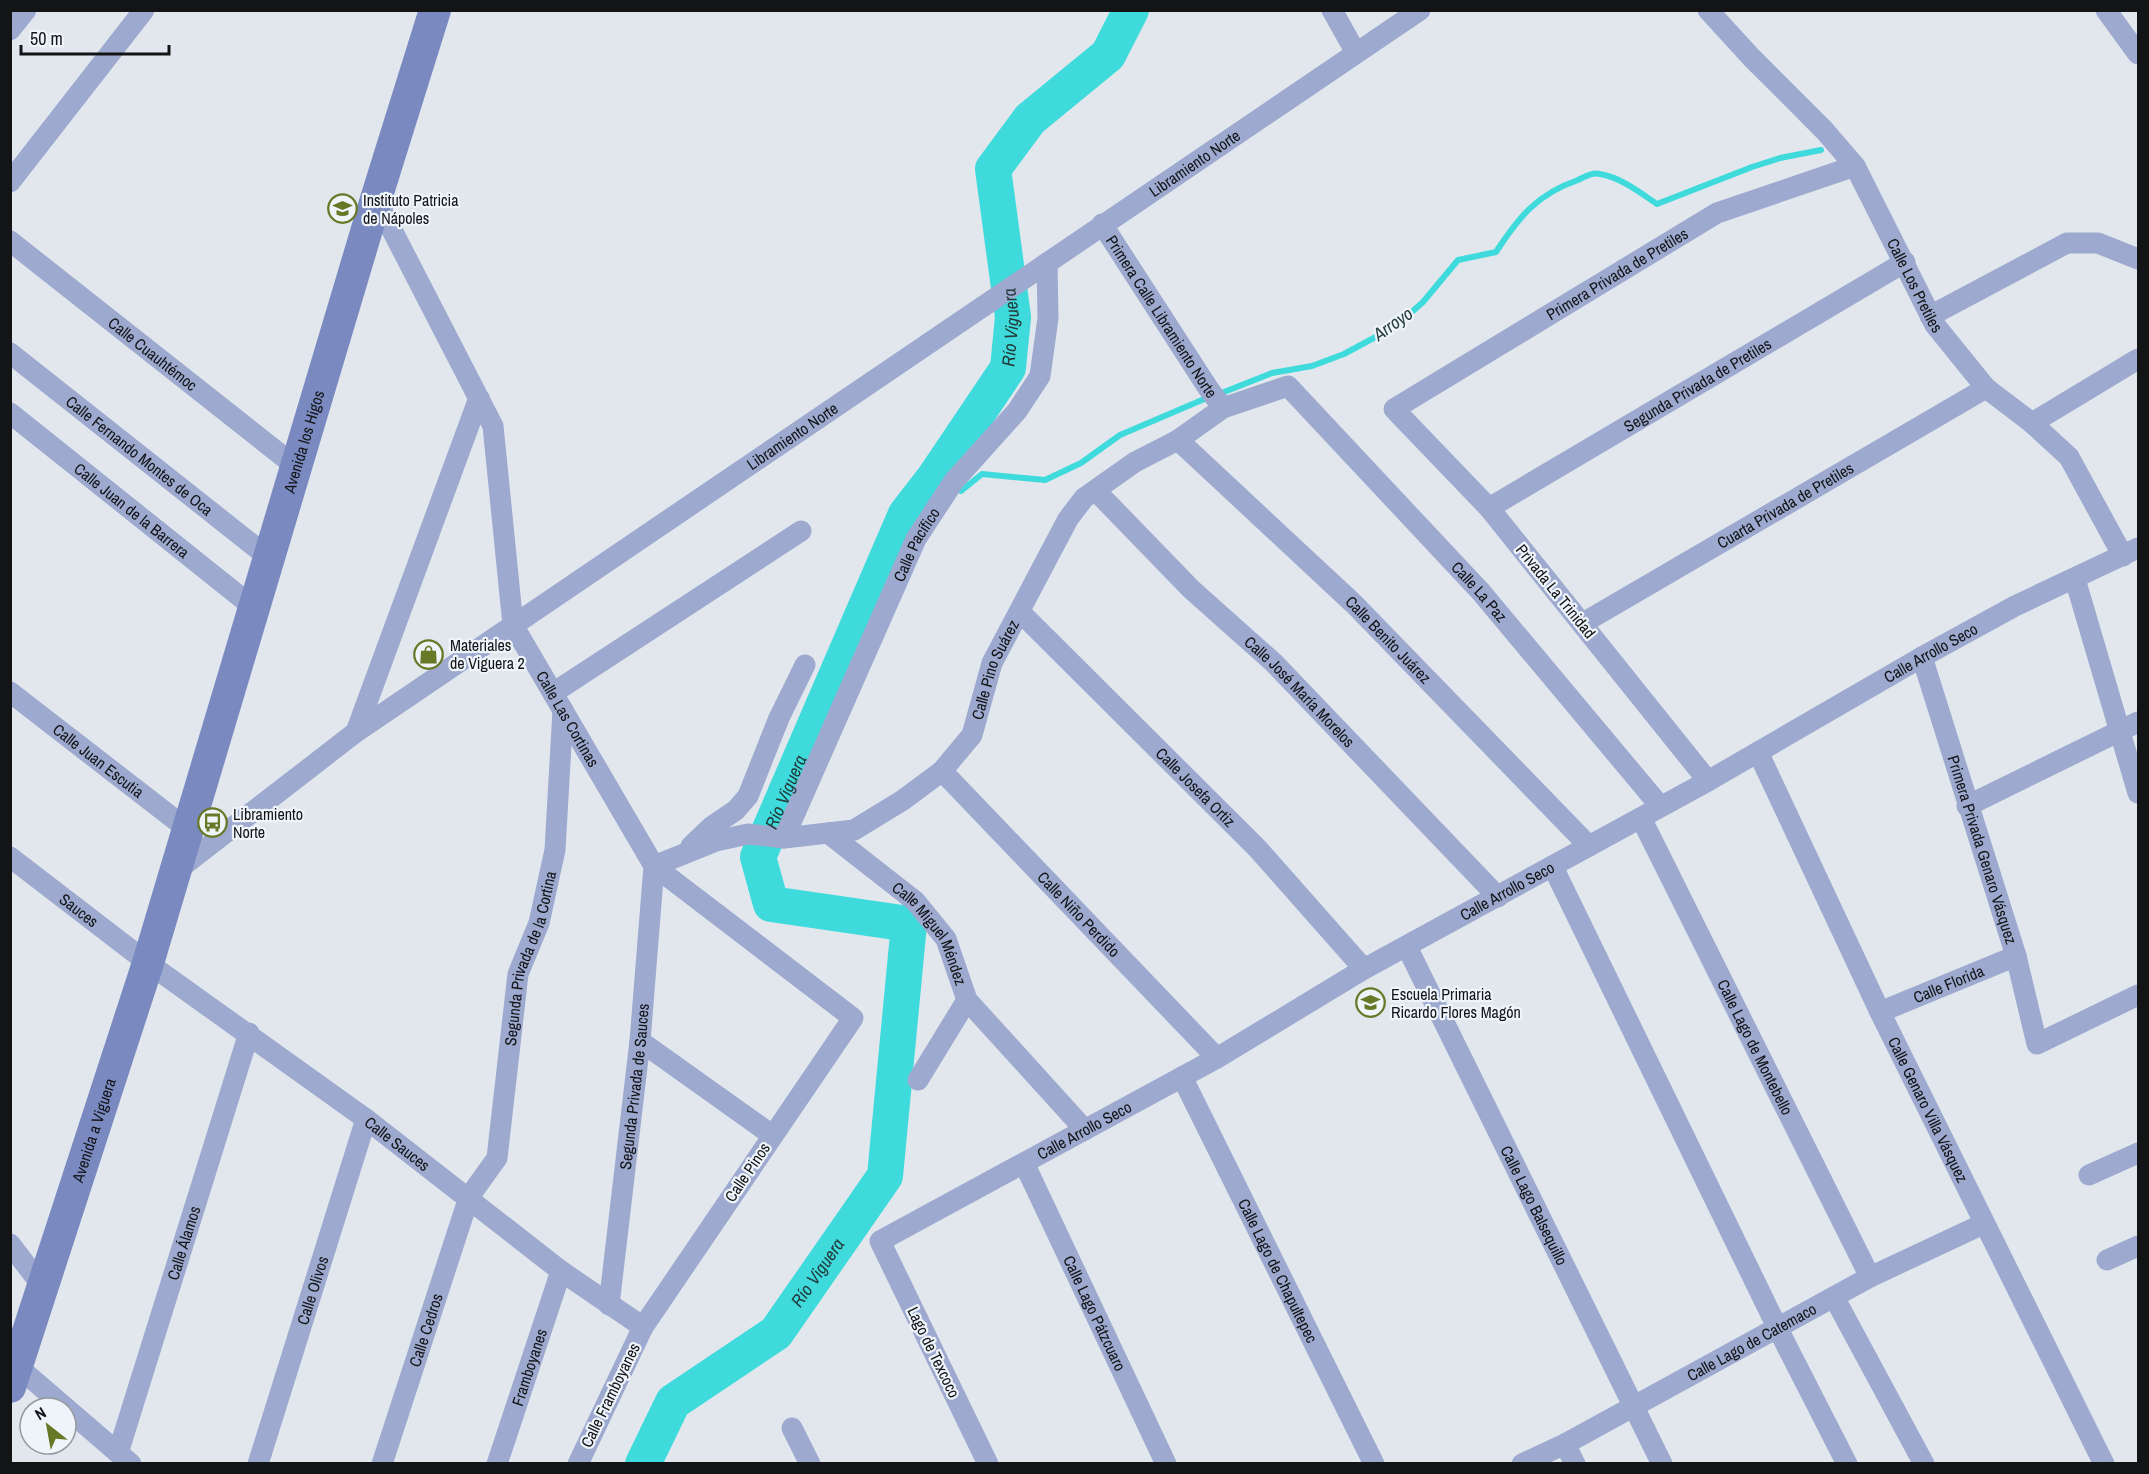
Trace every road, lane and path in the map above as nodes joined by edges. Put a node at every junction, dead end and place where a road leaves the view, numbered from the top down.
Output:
1 (26, 10) edge
2 (144, 10) edge
3 (435, 10) edge
4 (1332, 10) edge
5 (1420, 10) edge
6 (1708, 10) edge
7 (2106, 10) edge
8 (10, 30) edge
9 (1356, 53) junction
10 (2139, 54) edge
11 (1855, 166) junction
12 (10, 182) edge
13 (375, 199) junction
14 (1102, 224) junction
15 (10, 241) edge
16 (2139, 259) edge
17 (1047, 262) junction
18 (1905, 262) junction
19 (1930, 316) junction
20 (10, 353) edge
21 (2139, 360) edge
22 (1288, 386) joint
23 (1986, 388) junction
24 (479, 398) junction
25 (1216, 399) junction
26 (1394, 409) joint
27 (10, 413) edge
28 (2032, 423) junction
29 (1178, 440) junction
30 (295, 466) junction
31 (1096, 491) junction
32 (1489, 508) junction
33 (801, 531) dead end
34 (2131, 552) edge
35 (268, 556) junction
36 (2075, 579) junction
37 (253, 607) junction
38 (1020, 612) junction
39 (1583, 622) junction
40 (513, 625) junction
41 (1922, 657) junction
42 (805, 665) dead end
43 (10, 692) edge
44 (558, 701) junction
45 (2130, 726) edge
46 (356, 732) junction
47 (1758, 752) junction
48 (942, 771) junction
49 (1708, 781) junction
50 (2139, 793) edge
51 (1660, 806) junction
52 (1967, 806) junction
53 (1641, 818) junction
54 (187, 829) junction
55 (828, 833) junction
56 (784, 838) junction
57 (1589, 846) junction
58 (681, 855) junction
59 (10, 857) edge
60 (654, 866) junction
61 (1553, 867) junction
62 (174, 873) junction
63 (1498, 897) junction
64 (1407, 947) junction
65 (2016, 957) junction
66 (148, 963) junction
67 (1364, 969) junction
68 (2139, 995) edge
69 (968, 1000) junction
70 (1880, 1012) junction
71 (853, 1018) joint
72 (249, 1033) junction
73 (640, 1041) junction
74 (1217, 1058) junction
75 (1182, 1077) junction
76 (918, 1080) dead end
77 (366, 1119) junction
78 (1085, 1130) junction
79 (772, 1135) junction
80 (2139, 1153) edge
81 (1024, 1163) junction
82 (2089, 1175) dead end
83 (469, 1197) junction
84 (1983, 1224) junction
85 (880, 1241) joint
86 (10, 1244) edge
87 (2139, 1246) edge
88 (2107, 1260) dead end
89 (561, 1271) junction
90 (1870, 1277) junction
91 (43, 1287) junction
92 (1834, 1297) junction
93 (609, 1305) junction
94 (643, 1327) junction
95 (1778, 1329) junction
96 (14, 1377) edge
97 (1634, 1405) junction
98 (792, 1428) dead end
99 (1564, 1444) junction
100 (124, 1458) edge
101 (258, 1464) edge
102 (382, 1464) edge
103 (497, 1464) edge
104 (578, 1464) edge
105 (810, 1464) edge
106 (988, 1464) edge
107 (1166, 1464) edge
108 (1374, 1464) edge
109 (1522, 1464) edge
110 (1575, 1464) edge
111 (1662, 1464) edge
112 (1847, 1464) edge
113 (1924, 1464) edge
114 (2104, 1464) edge

1 - 8 street
2 - 12 street
3 - 13 street, Avenida los Higos
4 - 9 street
5 - 9 street, Libramiento Norte
6 - 11 street, Calle Los Pretiles
7 - 10 street
9 - 14 street, Libramiento Norte
11 - 18 street, Calle Los Pretiles
11 - 26 street, Primera Privada de Pretiles
13 - 24 street, Calle Las Cortinas
13 - 30 street, Avenida los Higos
14 - 17 street, Libramiento Norte
14 - 25 street, Primera Calle Libramiento Norte
15 - 30 street, Calle Cuauhtémoc
16 - 19 street
17 - 40 street, Libramiento Norte
17 - 56 street, Calle Pacífico
18 - 19 street, Calle Los Pretiles
18 - 32 street, Segunda Privada de Pretiles
19 - 23 street, Calle Los Pretiles
20 - 35 street, Calle Fernando Montes de Oca
21 - 28 street
22 - 25 street, Calle Pino Suárez
22 - 51 street, Calle La Paz
23 - 28 street, Calle Los Pretiles
23 - 39 street, Cuarta Privada de Pretiles
24 - 40 street, Calle Las Cortinas
24 - 46 street
25 - 29 street, Calle Pino Suárez
26 - 32 street, Privada La Trinidad
27 - 37 street, Calle Juan de la Barrera
28 - 34 street, Calle Los Pretiles
29 - 31 street, Calle Pino Suárez
29 - 57 street, Calle Benito Juárez
30 - 35 street, Avenida los Higos
31 - 38 street, Calle Pino Suárez
31 - 63 street, Calle José María Morelos
32 - 39 street, Privada La Trinidad
33 - 44 street
34 - 36 street, Calle Arrollo Seco
35 - 37 street, Avenida los Higos
36 - 41 street, Calle Arrollo Seco
36 - 45 street
37 - 54 street, Avenida los Higos
38 - 48 street, Calle Pino Suárez
38 - 67 street, Calle Josefa Ortiz
39 - 49 street, Privada La Trinidad
40 - 44 street, Calle Las Cortinas
40 - 46 street, Libramiento Norte
41 - 47 street, Calle Arrollo Seco
41 - 52 street, Primera Privada Genaro Vásquez
42 - 58 street
43 - 54 street, Calle Juan Escutia
44 - 60 street, Calle Las Cortinas
44 - 83 street, Segunda Privada de la Cortina
45 - 50 street
45 - 52 street
46 - 62 street, Libramiento Norte
47 - 49 street, Calle Arrollo Seco
47 - 70 street, Calle Genaro Villa Vásquez
48 - 55 street, Calle Pino Suárez
48 - 74 street, Calle Niño Perdido
49 - 51 street, Calle Arrollo Seco
51 - 53 street, Calle Arrollo Seco
52 - 65 street, Primera Privada Genaro Vásquez
53 - 57 street, Calle Arrollo Seco
53 - 90 street, Calle Lago de Montebello
54 - 62 street, Avenida los Higos
55 - 56 street, Calle Pino Suárez
55 - 69 street, Calle Miguel Méndez
56 - 58 street, Calle Pino Suárez
57 - 61 street, Calle Arrollo Seco
58 - 60 street, Calle Pino Suárez
59 - 66 street, Sauces
60 - 71 street, Calle Las Cortinas
60 - 73 street, Segunda Privada de Sauces
61 - 63 street, Calle Arrollo Seco
61 - 95 street
62 - 66 street, Avenida a Viguera
63 - 64 street, Calle Arrollo Seco
64 - 67 street, Calle Arrollo Seco
64 - 97 street, Calle Lago Balsequillo
65 - 68 street, Primera Privada Genaro Vásquez
65 - 70 street, Calle Florida
66 - 72 street, Calle Sauces
66 - 91 street, Avenida a Viguera
67 - 74 street, Calle Arrollo Seco
69 - 76 street
69 - 78 street, Calle Miguel Méndez
70 - 84 street, Calle Genaro Villa Vásquez
71 - 79 street, Calle Pinos
72 - 77 street, Calle Sauces
72 - 100 street, Calle Álamos
73 - 79 street
73 - 93 street, Segunda Privada de Sauces
74 - 75 street, Calle Arrollo Seco
75 - 78 street, Calle Arrollo Seco
75 - 108 street, Calle Lago de Chapultepec
77 - 83 street, Calle Sauces
77 - 101 street, Calle Olivos
78 - 81 street, Calle Arrollo Seco
79 - 94 street, Calle Pinos
80 - 82 street
81 - 85 street, Calle Arrollo Seco
81 - 107 street, Calle Lago Pátzcuaro
83 - 89 street, Calle Sauces
83 - 102 street, Calle Cedros
84 - 90 street, Calle Lago de Catemaco
84 - 114 street, Calle Genaro Villa Vásquez
85 - 106 street, Lago de Texcoco
86 - 91 street
87 - 88 street
89 - 93 street, Calle Sauces
89 - 103 street, Framboyanes
90 - 92 street, Calle Lago de Catemaco
91 - 96 street, Avenida a Viguera
92 - 95 street, Calle Lago de Catemaco
92 - 113 street
93 - 94 street, Calle Sauces
94 - 104 street, Calle Framboyanes
95 - 97 street, Calle Lago de Catemaco
95 - 112 street
96 - 100 street
97 - 99 street, Calle Lago de Catemaco
97 - 111 street, Calle Lago Balsequillo
98 - 105 street
99 - 109 street, Calle Lago de Catemaco
99 - 110 street

